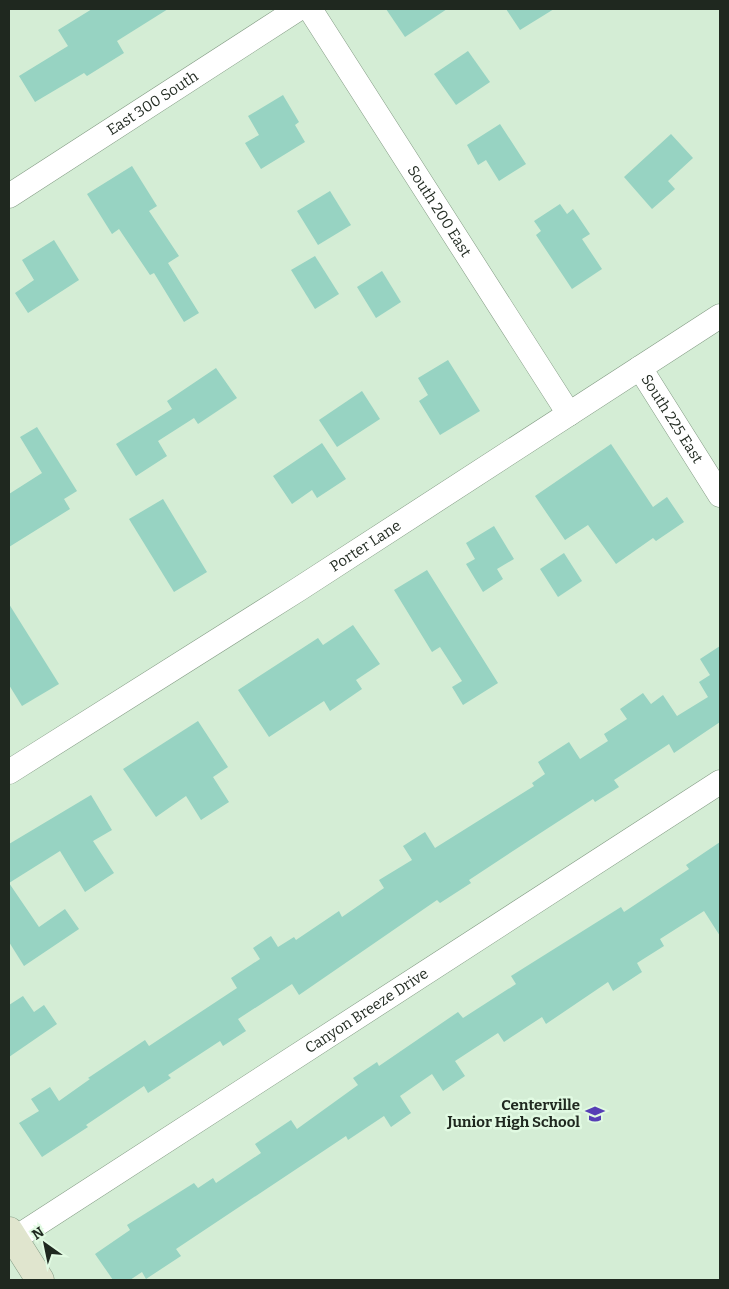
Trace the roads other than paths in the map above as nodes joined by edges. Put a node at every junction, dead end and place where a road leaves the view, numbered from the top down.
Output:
1 (298, 9) edge
2 (310, 9) edge
3 (9, 196) edge
4 (720, 316) edge
5 (640, 368) junction
6 (569, 414) junction
7 (720, 496) edge
8 (9, 772) edge
9 (720, 782) edge
10 (11, 1235) edge
11 (40, 1280) edge

1 - 3 street, East 300 South
2 - 6 street, South 200 East
4 - 5 street, Porter Lane
5 - 6 street, Porter Lane
5 - 7 street, South 225 East
6 - 8 street, Porter Lane
9 - 10 street, Canyon Breeze Drive
10 - 11 main road

